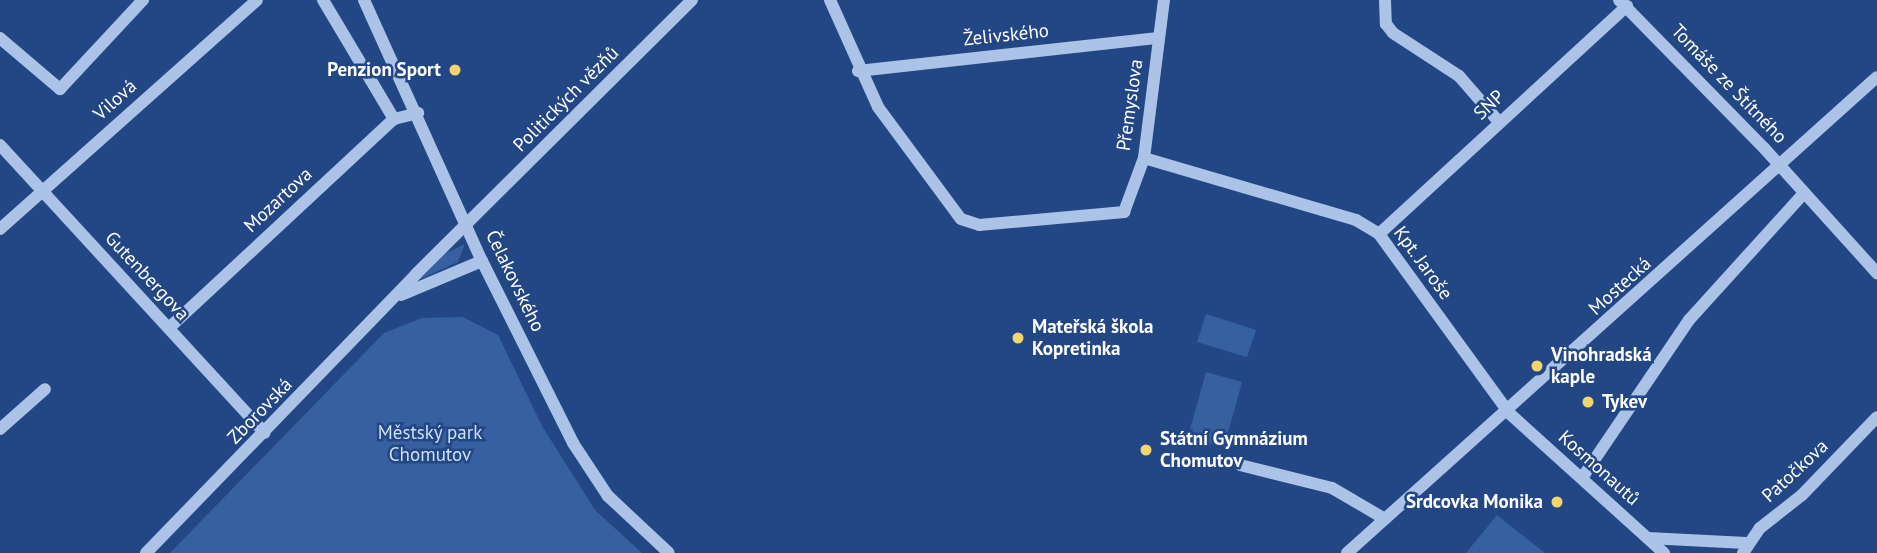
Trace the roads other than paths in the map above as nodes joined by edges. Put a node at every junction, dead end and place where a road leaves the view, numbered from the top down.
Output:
1 (143, 0) edge
2 (257, 0) edge
3 (323, 0) edge
4 (364, 0) edge
5 (692, 0) edge
6 (830, 0) edge
7 (1164, 0) edge
8 (1385, 0) edge
9 (1623, 3) edge
10 (0, 38) edge
11 (1158, 38) junction
12 (858, 71) junction
13 (1877, 77) edge
14 (418, 113) junction
15 (394, 118) junction
16 (1499, 122) junction
17 (0, 145) edge
18 (1144, 158) junction
19 (1780, 166) junction
20 (42, 191) junction
21 (1804, 193) junction
22 (466, 224) junction
23 (0, 229) edge
24 (1379, 234) junction
25 (482, 261) junction
26 (1877, 273) edge
27 (401, 295) junction
28 (170, 327) junction
29 (45, 389) dead end
30 (1508, 413) junction
31 (1877, 417) edge
32 (0, 429) edge
33 (265, 433) junction
34 (1240, 465) dead end
35 (1581, 478) junction
36 (1385, 520) junction
37 (1648, 538) junction
38 (1745, 548) edge
39 (146, 553) edge
40 (669, 553) edge
41 (1347, 553) edge
42 (1664, 553) edge

1 - 10 street
2 - 20 street, Vilová
3 - 15 street
4 - 14 street, Čelakovského
5 - 22 street, Politických vězňů
6 - 12 street
7 - 11 street, Přemyslova
8 - 16 street
9 - 16 street, SNP
9 - 19 street, Tomáše ze Štítného
11 - 12 street, Želivského
11 - 18 street, Přemyslova
12 - 18 street, Přemyslova
13 - 19 street, Mostecká
14 - 15 street
14 - 22 street, Čelakovského
15 - 28 street, Mozartova
16 - 24 street, SNP
17 - 20 street, Gutenbergova
18 - 24 street, Kpt. Jaroše
19 - 21 street, Tomáše ze Štítného
19 - 30 street, Mostecká
20 - 23 street, Vilová
20 - 28 street, Gutenbergova
21 - 26 street, Tomáše ze Štítného
21 - 35 street
22 - 25 street, Čelakovského
22 - 27 street, Zborovská
24 - 30 street, Kpt. Jaroše
25 - 27 street, Zborovská
25 - 40 street, Čelakovského
27 - 33 street, Zborovská
28 - 33 street, Gutenbergova
29 - 32 street
30 - 35 street, Kosmonautů
30 - 36 street, Mostecká
31 - 38 street, Patočkova
33 - 39 street, Zborovská
34 - 36 street
35 - 37 street, Kosmonautů
36 - 41 street, Mostecká
37 - 38 street
37 - 42 street, Kosmonautů

